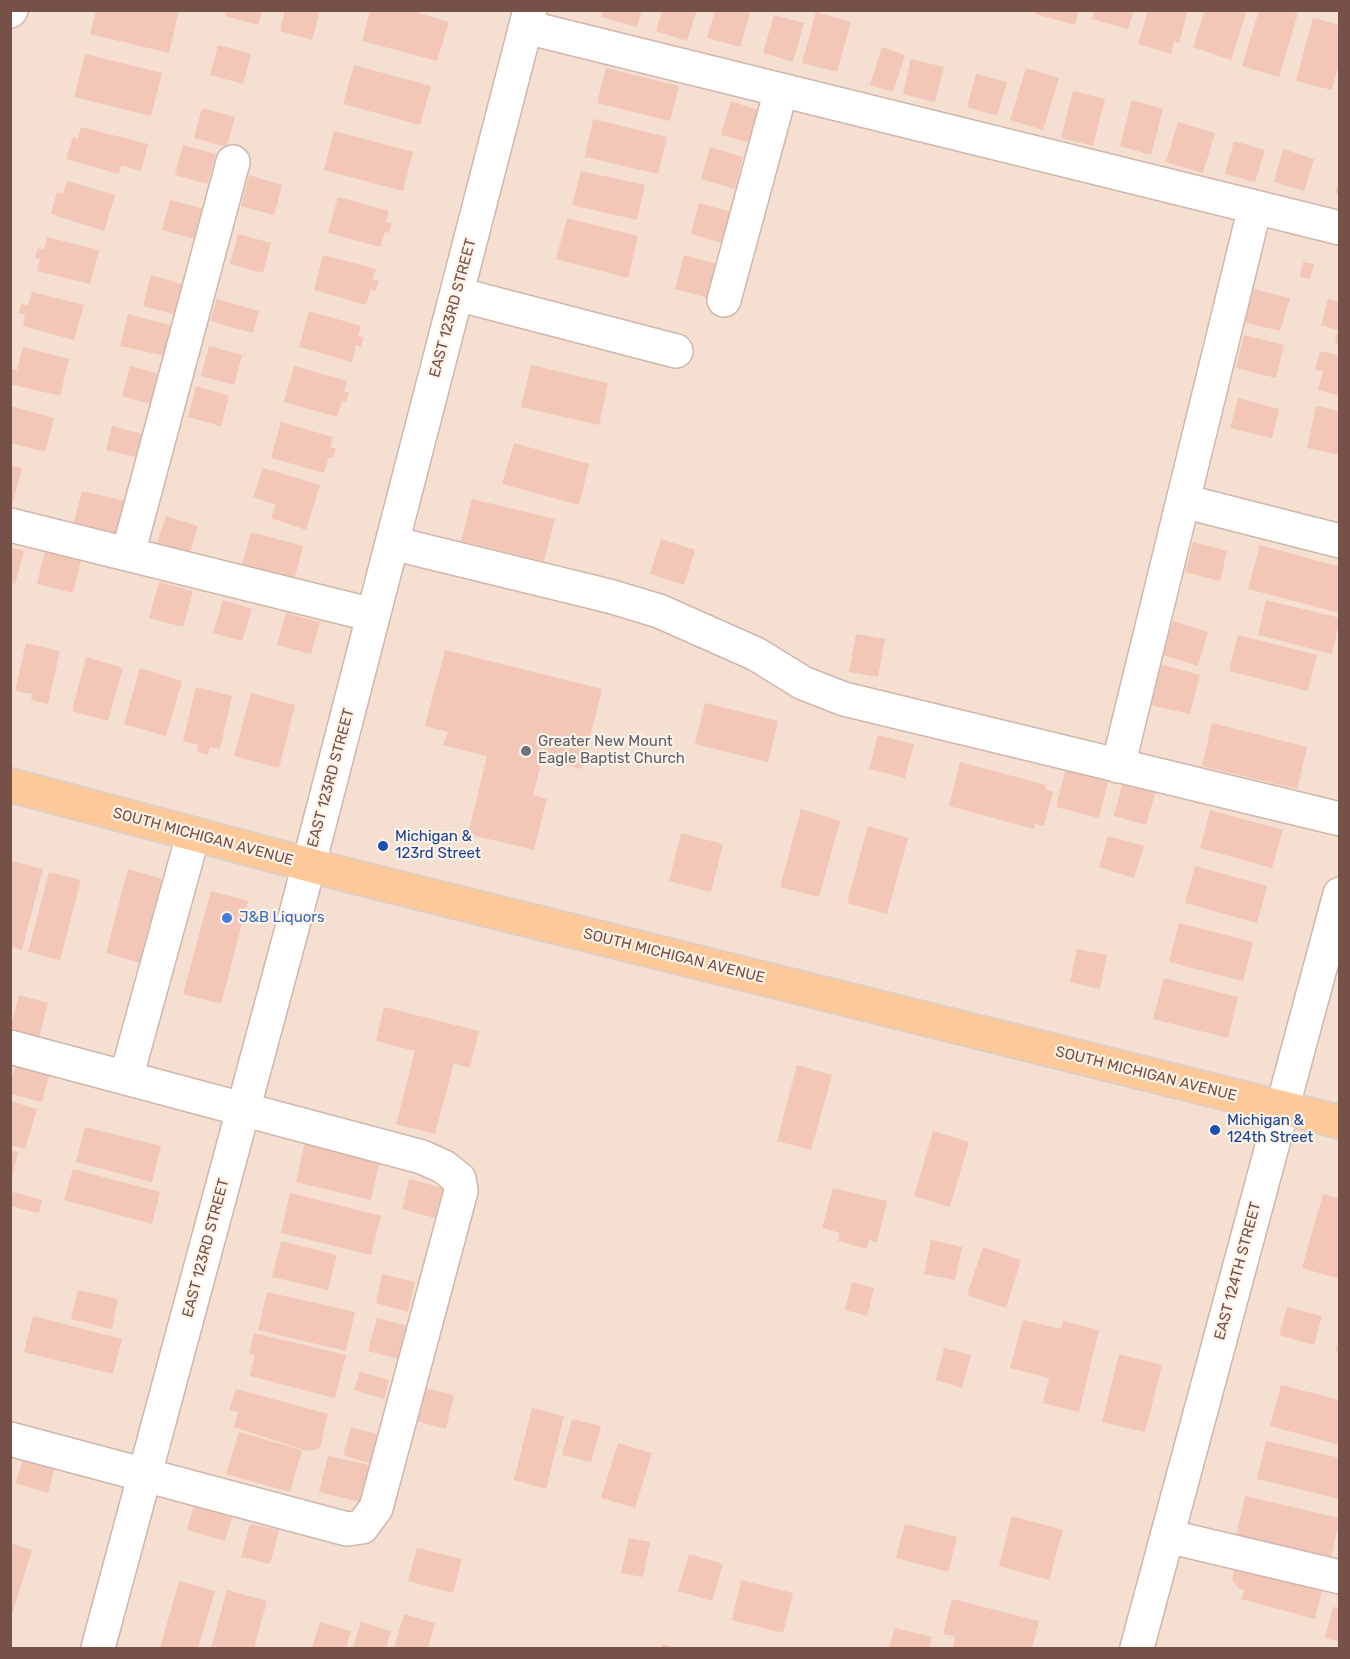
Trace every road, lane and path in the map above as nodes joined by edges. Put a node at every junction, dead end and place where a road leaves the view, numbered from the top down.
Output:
1 (528, 19) edge
2 (781, 90) junction
3 (233, 162) dead end
4 (1255, 207) junction
5 (1340, 228) edge
6 (457, 294) junction
7 (724, 300) dead end
8 (676, 351) dead end
9 (1183, 501) junction
10 (10, 525) edge
11 (1340, 541) edge
12 (392, 543) junction
13 (128, 554) junction
14 (373, 615) junction
15 (1118, 765) junction
16 (10, 785) edge
17 (1340, 819) edge
18 (193, 835) junction
19 (308, 865) junction
20 (1340, 894) edge
21 (10, 1047) edge
22 (126, 1078) junction
23 (1282, 1107) junction
24 (243, 1109) junction
25 (1340, 1122) edge
26 (10, 1439) edge
27 (145, 1475) junction
28 (1167, 1536) junction
29 (1340, 1577) edge
30 (98, 1648) edge
31 (1137, 1648) edge

1 - 2 street
1 - 6 street, EAST 123RD STREET
2 - 4 street
2 - 7 street
3 - 13 street
4 - 5 street
4 - 9 street
6 - 8 street
6 - 12 street, EAST 123RD STREET
9 - 11 street
9 - 15 street
10 - 13 street
12 - 14 street, EAST 123RD STREET
12 - 15 street
13 - 14 street
14 - 19 street, EAST 123RD STREET
15 - 17 street
16 - 18 main road, SOUTH MICHIGAN AVENUE
18 - 19 main road, SOUTH MICHIGAN AVENUE
18 - 22 street
19 - 23 main road, SOUTH MICHIGAN AVENUE
19 - 24 street, EAST 123RD STREET
20 - 23 street, EAST 124TH STREET
21 - 22 street
22 - 24 street
23 - 25 main road, SOUTH MICHIGAN AVENUE
23 - 28 street, EAST 124TH STREET
24 - 27 street, EAST 123RD STREET
24 - 27 street
26 - 27 street
27 - 30 street, EAST 123RD STREET
28 - 29 street
28 - 31 street, EAST 124TH STREET

